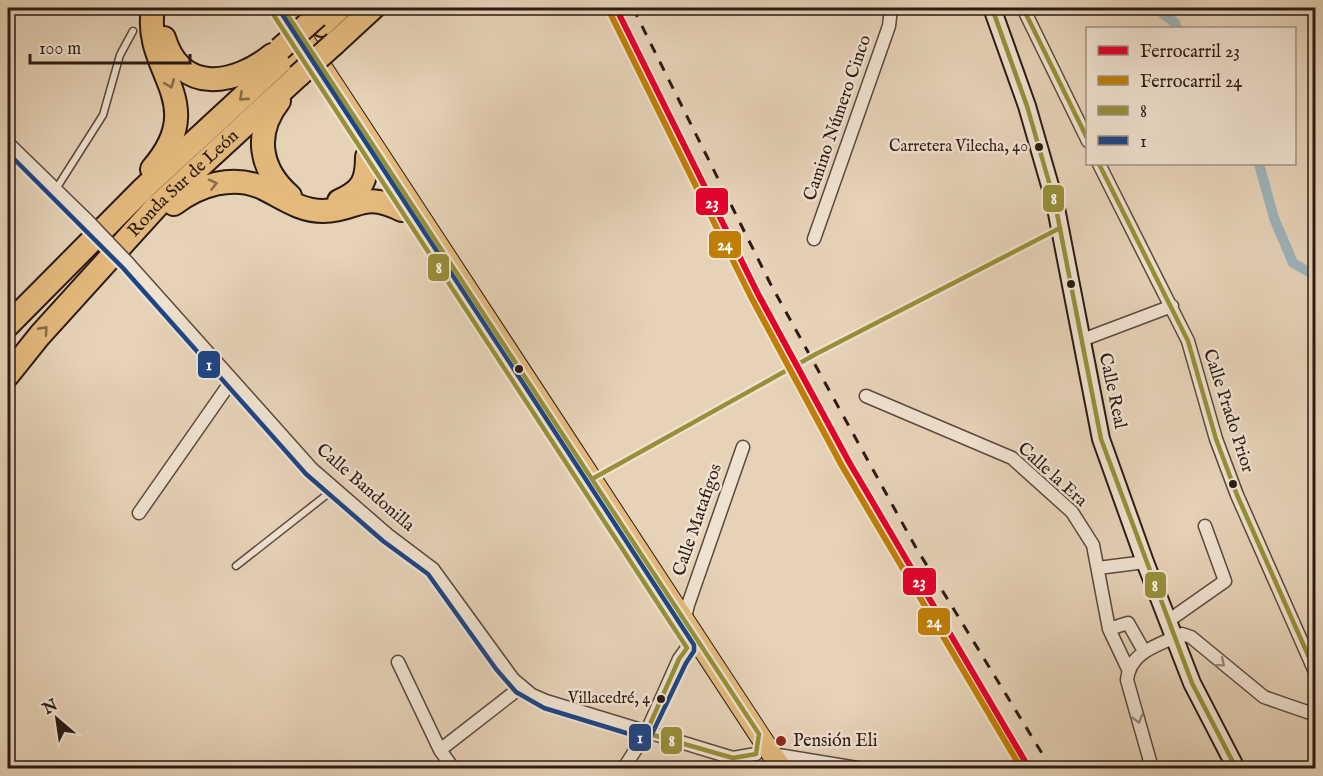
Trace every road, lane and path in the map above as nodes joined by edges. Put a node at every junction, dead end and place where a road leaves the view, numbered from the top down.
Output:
1 (153, 8) edge
2 (162, 8) edge
3 (269, 8) edge
4 (283, 8) edge
5 (373, 8) edge
6 (891, 8) edge
7 (992, 8) edge
8 (1023, 8) edge
9 (330, 20) edge
10 (133, 31) dead end
11 (308, 47) junction
12 (288, 61) junction
13 (1086, 137) edge
14 (8, 143) edge
15 (367, 156) joint
16 (1100, 165) edge
17 (56, 189) junction
18 (373, 190) junction
19 (402, 210) joint
20 (129, 237) junction
21 (814, 239) dead end
22 (1172, 306) junction
23 (487, 318) junction
24 (8, 325) edge
25 (1082, 340) junction
26 (8, 375) edge
27 (232, 380) junction
28 (522, 393) junction
29 (866, 396) dead end
30 (743, 447) dead end
31 (592, 478) junction
32 (334, 489) junction
33 (597, 509) junction
34 (139, 513) dead end
35 (1206, 526) dead end
36 (1145, 562) junction
37 (236, 566) dead end
38 (1098, 568) junction
39 (681, 611) junction
40 (1168, 621) junction
41 (1109, 629) junction
42 (1174, 638) junction
43 (687, 648) junction
44 (1144, 651) junction
45 (398, 662) dead end
46 (1128, 669) junction
47 (1316, 674) edge
48 (521, 687) junction
49 (743, 710) junction
50 (1316, 715) edge
51 (646, 733) junction
52 (440, 750) junction
53 (767, 756) edge
54 (453, 768) edge
55 (624, 768) edge
56 (857, 768) edge
57 (1152, 768) edge
58 (1236, 768) edge

1 -> 24 highway
2 - 12 highway
3 - 15 main road
4 - 11 main road
5 - 9 highway, Ronda Sur de León
6 - 21 street, Camino Número Cinco
7 - 25 street, Calle Real
8 - 13 street
9 - 12 highway, Ronda Sur de León
10 - 17 lane
11 - 18 main road
11 - 23 main road
12 - 18 highway
12 - 20 highway, Ronda Sur de León
12 -> 24 highway, Ronda Sur de León
14 - 17 street, Calle Bandonilla
15 - 18 highway
16 - 22 street, Calle Prado Prior
17 - 27 street, Calle Bandonilla, bridge
18 - 19 highway
20 -> 18 highway
18 - 23 main road
19 - 28 main road
26 -> 20 highway, Ronda Sur de León
22 - 25 street
22 - 47 street, Calle Prado Prior
23 - 31 main road
25 - 36 street, Calle Real
27 - 32 street, Calle Bandonilla
27 - 34 street
28 - 31 main road
28 - 33 main road
29 - 38 street, Calle la Era
30 - 39 street, Calle Matafigos
31 - 33 main road
31 - 39 main road
32 - 37 lane
32 - 48 street, Calle Bandonilla
33 - 43 main road
35 - 40 street
36 - 38 street
36 - 40 street, Calle Real
38 - 41 street, Calle la Era
39 - 43 main road
39 - 49 main road
40 - 42 street, Calle Real
41 - 44 street
41 - 46 street, Calle la Era
42 - 44 street
42 -> 50 street
42 - 58 street, Calle Real
43 - 49 main road
43 - 51 street
43 - 53 main road
44 - 46 street
45 - 52 street
46 -> 57 street, Calle la Era
48 - 51 street, Calle Bandonilla
48 - 52 street
49 - 53 main road
51 - 53 street, Calle Bandonilla
51 - 55 street
52 - 54 street
53 - 56 street, Calle Bandonilla

